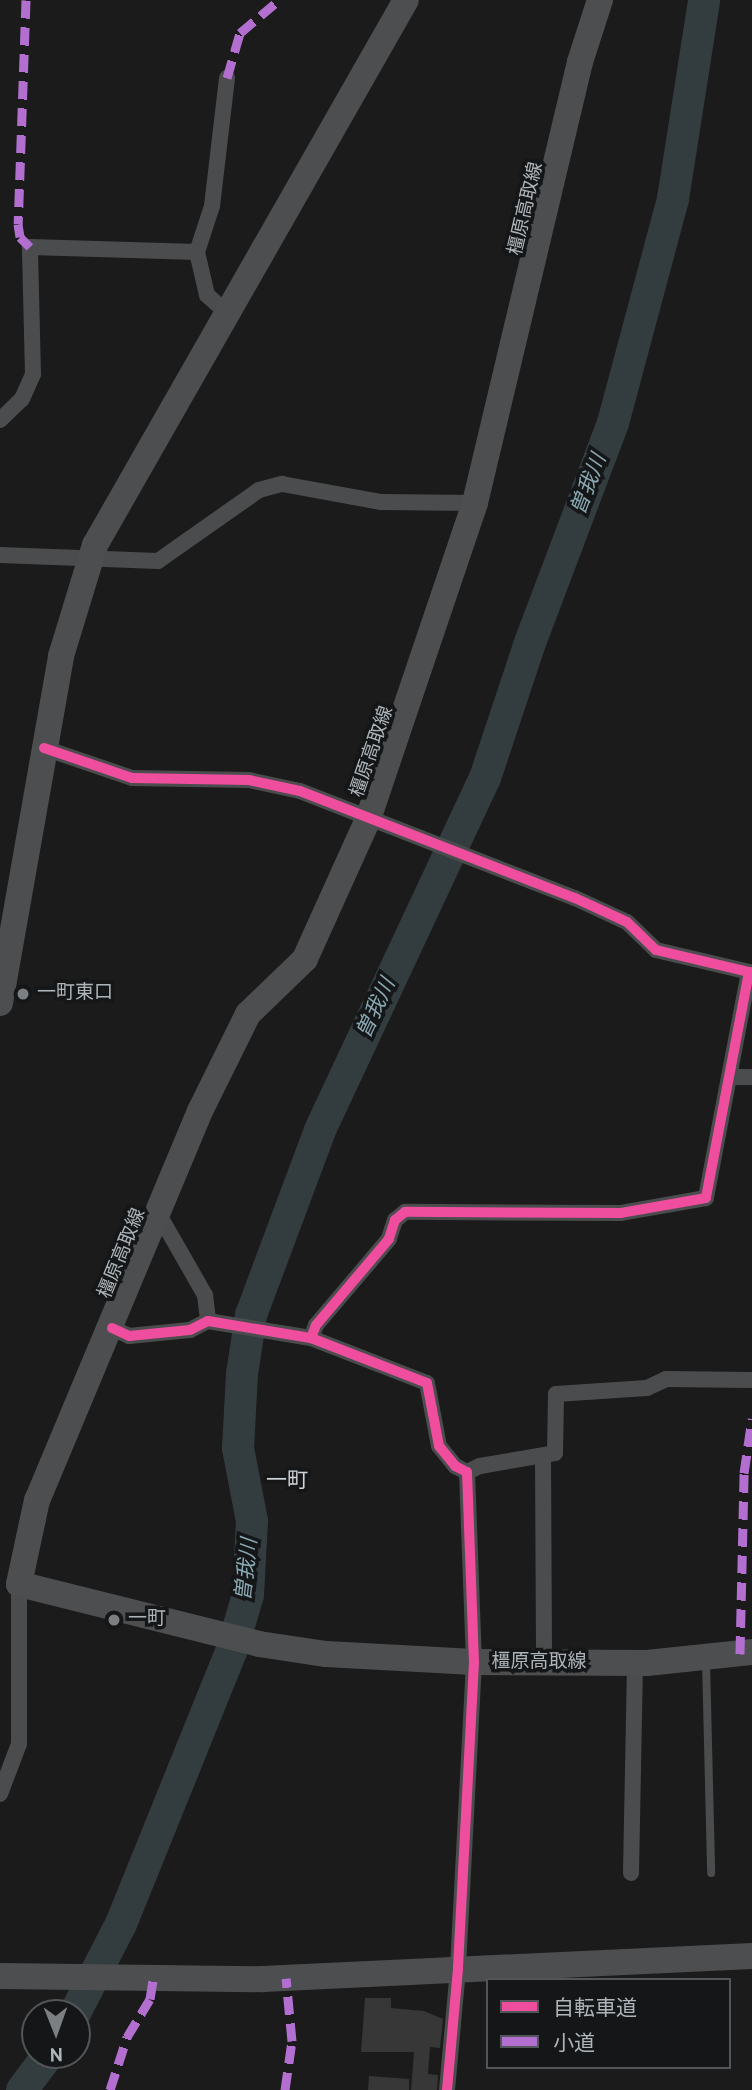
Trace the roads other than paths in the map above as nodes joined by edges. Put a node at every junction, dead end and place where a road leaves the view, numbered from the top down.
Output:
1 (406, 0) edge
2 (600, 0) edge
3 (227, 78) dead end
4 (197, 253) junction
5 (228, 314) junction
6 (0, 420) edge
7 (475, 503) junction
8 (0, 555) edge
9 (90, 559) junction
10 (44, 748) junction
11 (369, 817) junction
12 (0, 1003) edge
13 (729, 1077) junction
14 (752, 1077) edge
15 (158, 1213) junction
16 (213, 1321) junction
17 (112, 1328) junction
18 (311, 1338) junction
19 (752, 1380) edge
20 (543, 1457) junction
21 (467, 1472) junction
22 (19, 1584) junction
23 (752, 1653) edge
24 (8, 1655) edge
25 (706, 1658) junction
26 (474, 1662) junction
27 (544, 1662) junction
28 (635, 1663) junction
29 (0, 1794) edge
30 (631, 1873) dead end
31 (711, 1873) dead end
32 (752, 1956) edge
33 (458, 1969) junction
34 (0, 1976) edge
35 (447, 2090) edge

1 - 5 main road
2 - 7 main road, 橿原高取線
3 - 4 street
4 - 5 street
4 - 6 street
5 - 9 main road
7 - 9 street
7 - 11 main road, 橿原高取線
8 - 9 street
9 - 10 main road
10 - 11 street
10 - 12 main road
11 - 13 street
11 - 15 main road, 橿原高取線
13 - 14 street
13 - 18 street
15 - 16 street
15 - 17 main road, 橿原高取線
16 - 17 street
16 - 18 street
17 - 22 main road, 橿原高取線
18 - 21 street
19 - 20 street
20 - 21 street
20 - 27 street
21 - 26 street
22 - 24 street
22 - 26 main road, 橿原高取線
23 - 25 main road, 橿原高取線
24 - 29 street
25 - 28 main road, 橿原高取線
25 - 31 lane
26 - 27 main road, 橿原高取線
26 - 33 street
27 - 28 main road, 橿原高取線
28 - 30 street
32 - 33 main road
33 - 34 main road
33 - 35 street

